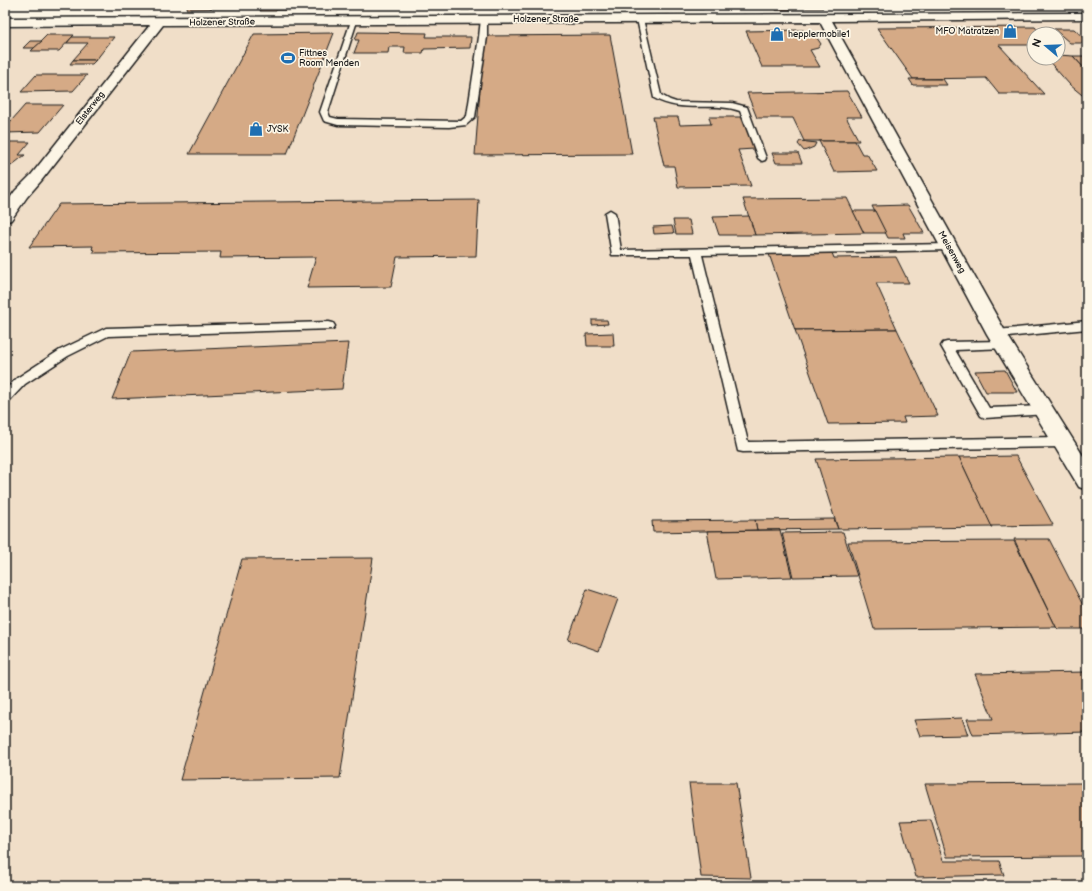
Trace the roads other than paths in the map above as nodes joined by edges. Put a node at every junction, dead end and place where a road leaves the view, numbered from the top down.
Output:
1 (1087, 16) edge
2 (824, 18) junction
3 (484, 19) junction
4 (640, 19) junction
5 (354, 21) junction
6 (5, 22) edge
7 (159, 22) junction
8 (762, 158) dead end
9 (5, 194) edge
10 (21, 194) junction
11 (610, 213) dead end
12 (5, 217) edge
13 (949, 247) junction
14 (696, 251) junction
15 (1087, 325) edge
16 (328, 326) dead end
17 (1000, 339) junction
18 (5, 398) edge
19 (1044, 411) junction
20 (1063, 442) junction
21 (1087, 481) edge

1 - 2 street, Holzener Straße
2 - 4 street, Holzener Straße
2 - 13 street, Meisenweg
3 - 4 street, Holzener Straße
3 - 5 street, Holzener Straße
3 - 5 lane
4 - 8 lane
5 - 7 street, Holzener Straße
6 - 7 street, Holzener Straße
7 - 10 street, Elsterweg
9 - 10 street
10 - 12 street, Elsterweg
11 - 14 lane
13 - 14 lane
13 - 17 street, Meisenweg
14 - 20 lane
15 - 17 lane
16 - 18 lane
17 - 19 street, Meisenweg
17 - 19 lane
19 - 20 street, Meisenweg
20 - 21 street, Meisenweg

